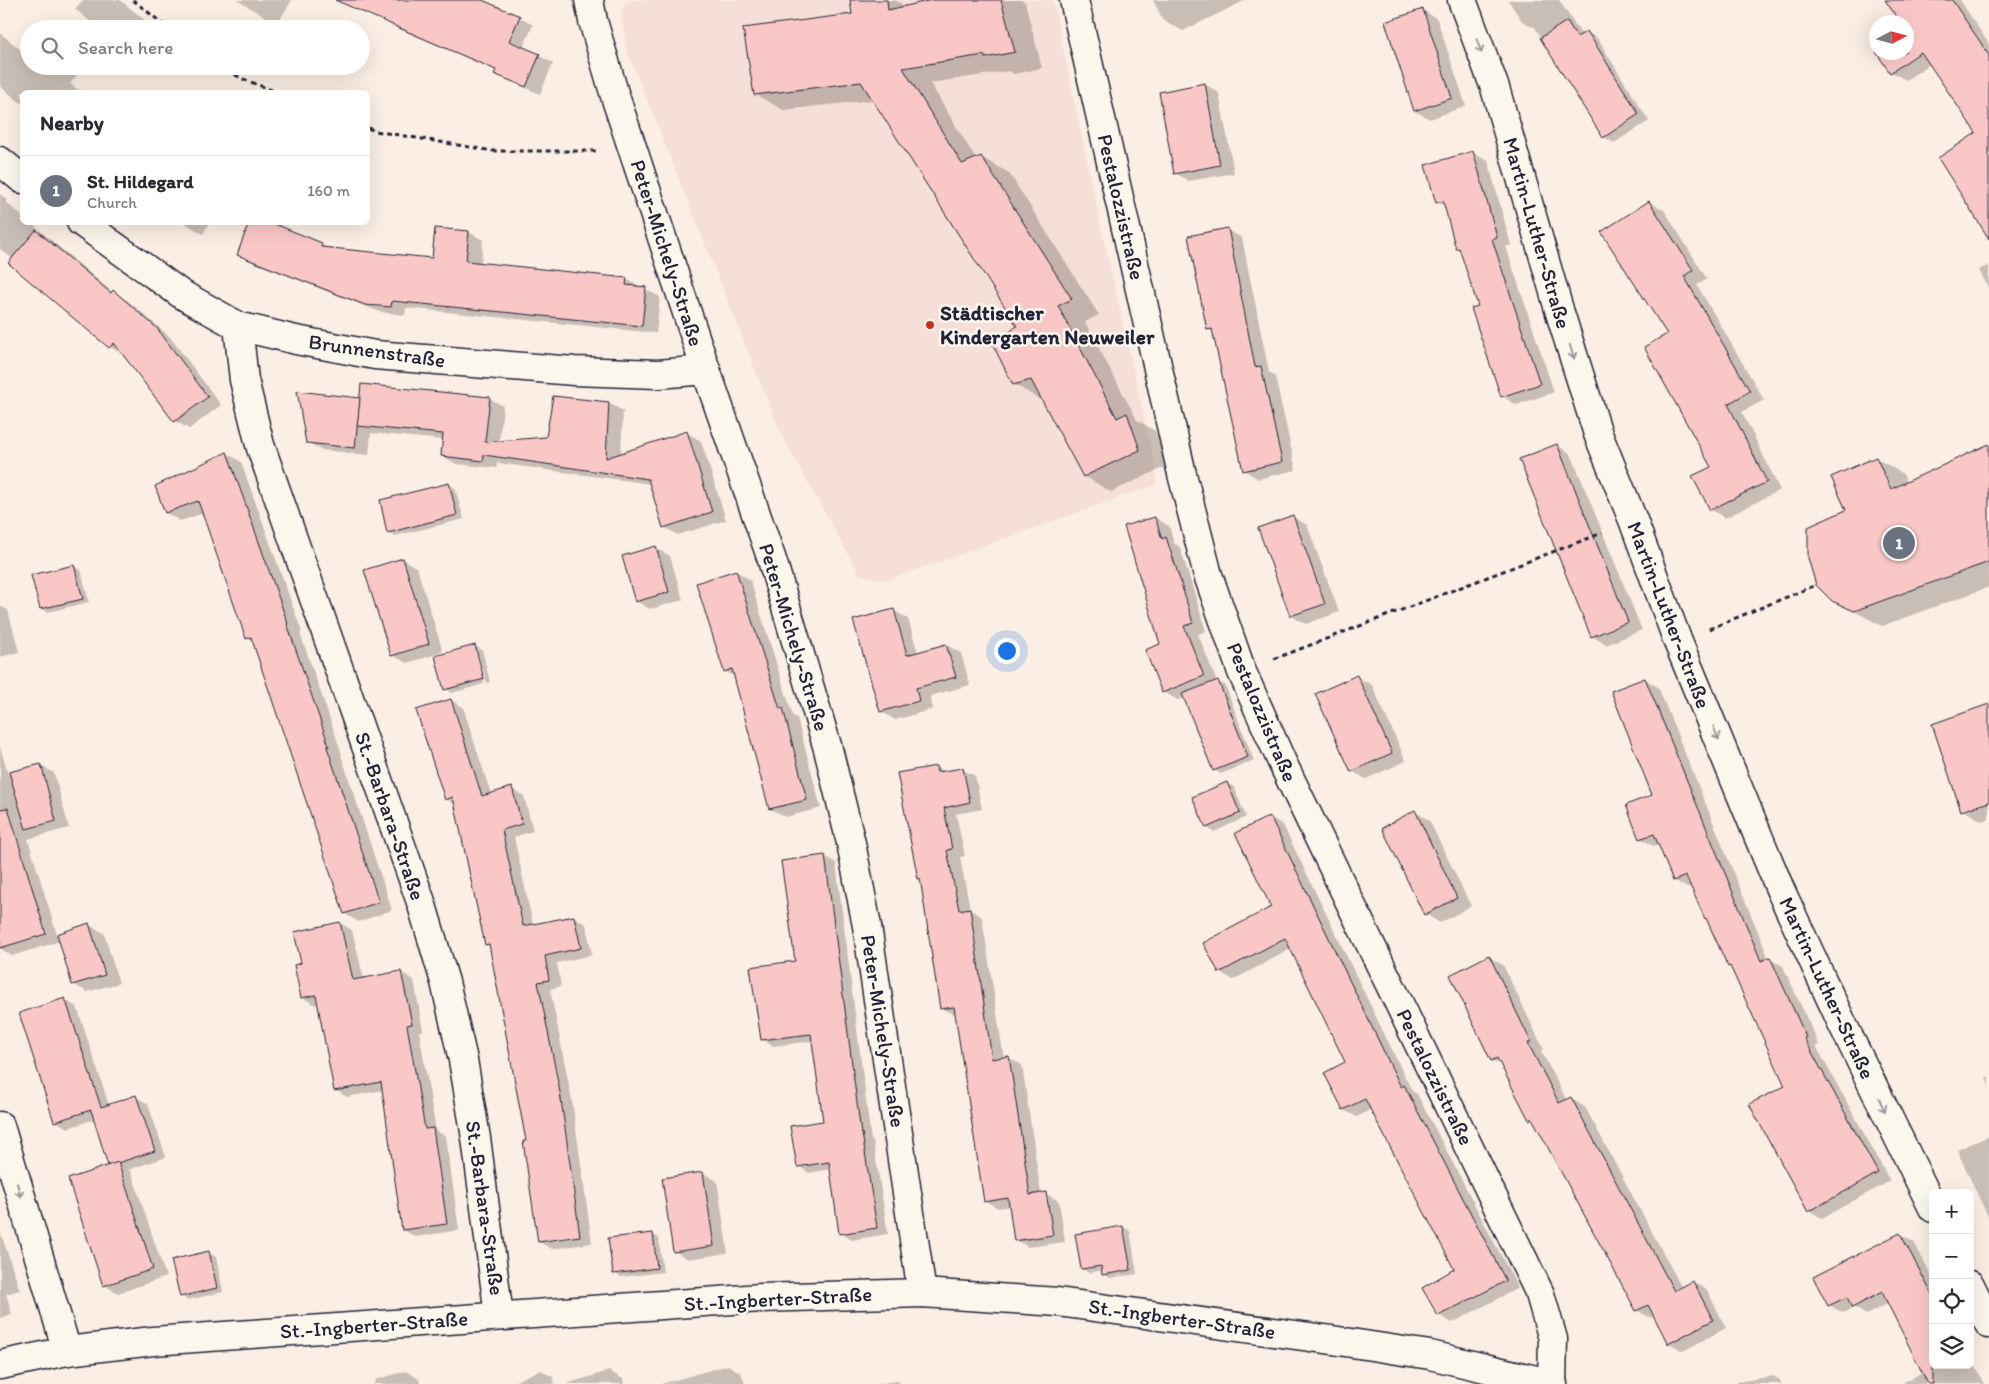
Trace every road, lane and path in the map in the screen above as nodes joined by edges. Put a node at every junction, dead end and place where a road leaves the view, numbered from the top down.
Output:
1 (133, 0) edge
2 (589, 0) edge
3 (1074, 0) edge
4 (1462, 0) edge
5 (158, 20) edge
6 (236, 75) edge
7 (272, 90) edge
8 (370, 129) edge
9 (633, 151) junction
10 (0, 161) edge
11 (20, 176) edge
12 (85, 225) edge
13 (238, 326) junction
14 (706, 370) junction
15 (1633, 520) junction
16 (1816, 585) dead end
17 (1678, 642) junction
18 (1242, 672) junction
19 (0, 1126) edge
20 (1929, 1200) edge
21 (922, 1293) junction
22 (1974, 1293) edge
23 (499, 1316) junction
24 (1989, 1324) edge
25 (68, 1351) junction
26 (0, 1365) edge
27 (1553, 1384) edge

1 - 5 path
2 - 9 street, Peter-Michely-Straße
3 - 18 street, Pestalozzistraße
4 -> 15 street, Martin-Luther-Straße
6 - 7 path
8 - 9 path
9 - 14 street, Peter-Michely-Straße
10 - 11 street
12 - 13 street, Brunnenstraße
13 - 14 street, Brunnenstraße
13 - 23 street, St.-Barbara-Straße
14 - 21 street, Peter-Michely-Straße
15 - 17 street, Martin-Luther-Straße
15 - 18 path
16 - 17 path
17 -> 20 street, Martin-Luther-Straße
18 - 27 street, Pestalozzistraße
19 -> 25 street
21 - 23 street, St.-Ingberter-Straße
21 - 27 street, St.-Ingberter-Straße
22 - 24 street
23 - 25 street, St.-Ingberter-Straße
25 - 26 street, St.-Ingberter-Straße

